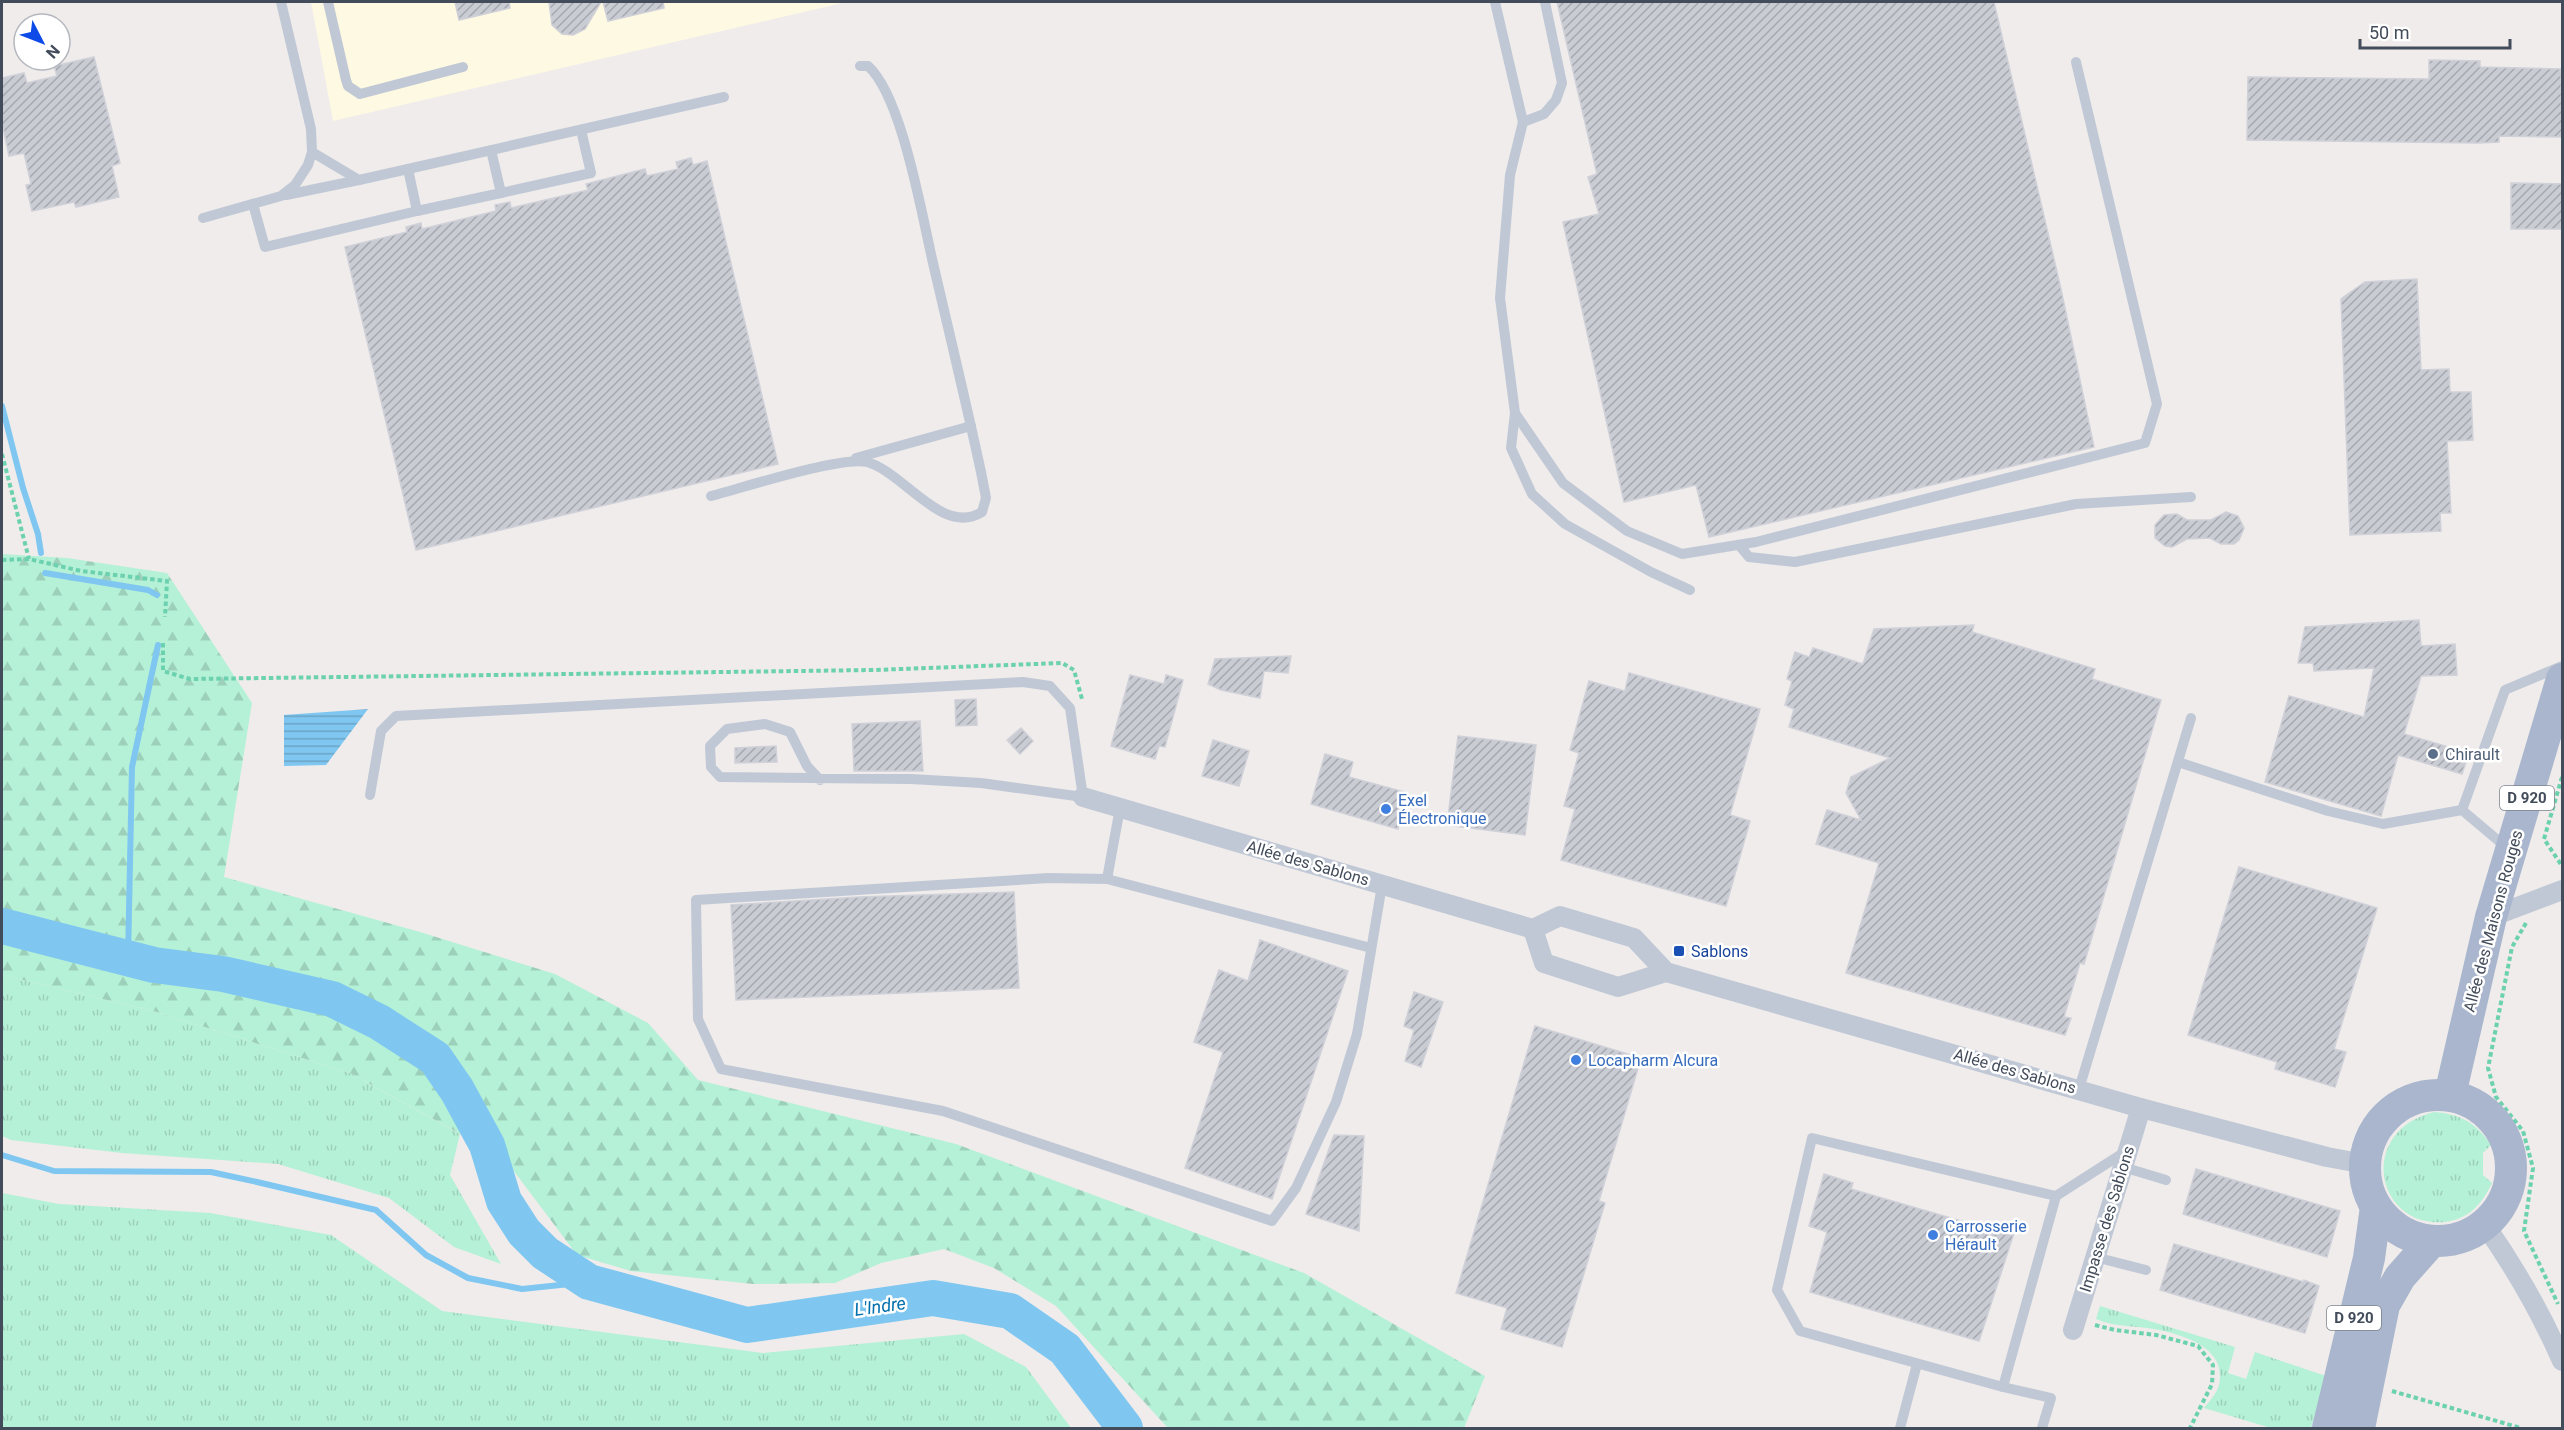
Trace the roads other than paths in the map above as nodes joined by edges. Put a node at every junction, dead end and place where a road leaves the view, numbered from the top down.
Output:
1 (281, 2) edge
2 (328, 2) edge
3 (1495, 2) edge
4 (1545, 2) edge
5 (2076, 62) dead end
6 (860, 66) dead end
7 (464, 67) dead end
8 (724, 97) dead end
9 (1523, 122) junction
10 (581, 130) junction
11 (491, 150) junction
12 (312, 152) junction
13 (408, 170) junction
14 (359, 180) junction
15 (501, 193) junction
16 (281, 196) junction
17 (253, 204) junction
18 (417, 211) junction
19 (203, 218) dead end
20 (1515, 413) junction
21 (971, 426) junction
22 (836, 464) junction
23 (711, 496) dead end
24 (2191, 497) dead end
25 (1739, 545) junction
26 (1690, 590) dead end
27 (2562, 665) edge
28 (2562, 679) edge
29 (2191, 718) dead end
30 (2178, 762) junction
31 (820, 780) junction
32 (370, 795) dead end
33 (1083, 797) junction
34 (1120, 808) junction
35 (2462, 810) junction
36 (2511, 851) junction
37 (1107, 879) junction
38 (1382, 885) junction
39 (2562, 890) edge
40 (2491, 917) junction
41 (1533, 930) junction
42 (1371, 948) junction
43 (1666, 972) junction
44 (2079, 1089) junction
45 (2450, 1095) junction
46 (2141, 1108) junction
47 (2125, 1158) junction
48 (2365, 1164) junction
49 (2166, 1180) dead end
50 (2056, 1196) junction
51 (2376, 1207) junction
52 (2485, 1225) junction
53 (2431, 1242) junction
54 (2095, 1257) junction
55 (2146, 1270) dead end
56 (2075, 1325) road end
57 (2562, 1361) edge
58 (1917, 1364) junction
59 (2003, 1387) junction
60 (1900, 1428) edge
61 (2042, 1428) edge
62 (2328, 1428) edge
63 (2359, 1428) edge

1 - 12 lane
2 - 7 lane
3 - 9 lane
4 - 9 lane
5 - 25 lane
6 - 21 lane
8 - 10 lane
9 - 20 lane
10 - 11 lane
10 - 15 lane
11 - 13 lane
11 - 15 lane
12 - 14 lane
12 - 16 lane
13 - 14 lane
13 - 18 lane
14 - 16 lane
15 - 18 lane
16 - 17 lane
17 - 18 lane
17 - 19 lane
20 - 25 lane
20 - 26 lane
21 - 22 lane
21 - 22 lane
22 - 23 lane
24 - 25 lane
27 - 35 lane
28 - 36 main road, Allée des Maisons Rouges / D 920
29 - 30 lane
30 - 35 lane
30 - 44 lane
31 - 31 lane
31 - 33 lane
32 - 33 lane
33 - 34 street, Allée des Sablons
34 - 37 lane
34 - 38 street, Allée des Sablons
35 - 36 lane
36 - 40 main road, Allée des Maisons Rouges / D 920
37 - 42 lane
37 - 42 lane
38 - 41 street, Allée des Sablons
38 - 42 lane
39 - 40 street
40 - 45 main road, Allée des Maisons Rouges / D 920
41 - 43 street
41 - 43 street
43 - 44 street, Allée des Sablons
44 - 46 street, Allée des Sablons
45 - 48 main road
45 - 52 main road
46 - 47 street, Impasse des Sablons
46 - 48 street, Allée des Sablons
47 - 49 lane
47 - 50 lane
47 - 54 street, Impasse des Sablons
48 - 51 main road
50 - 58 lane
50 - 59 lane
51 - 53 main road
51 - 62 main road, D 920
52 - 53 main road
52 - 57 street
53 - 63 main road, D 920
54 - 55 lane
54 - 56 street, Impasse des Sablons
58 - 59 lane
58 - 60 lane
59 - 61 lane

